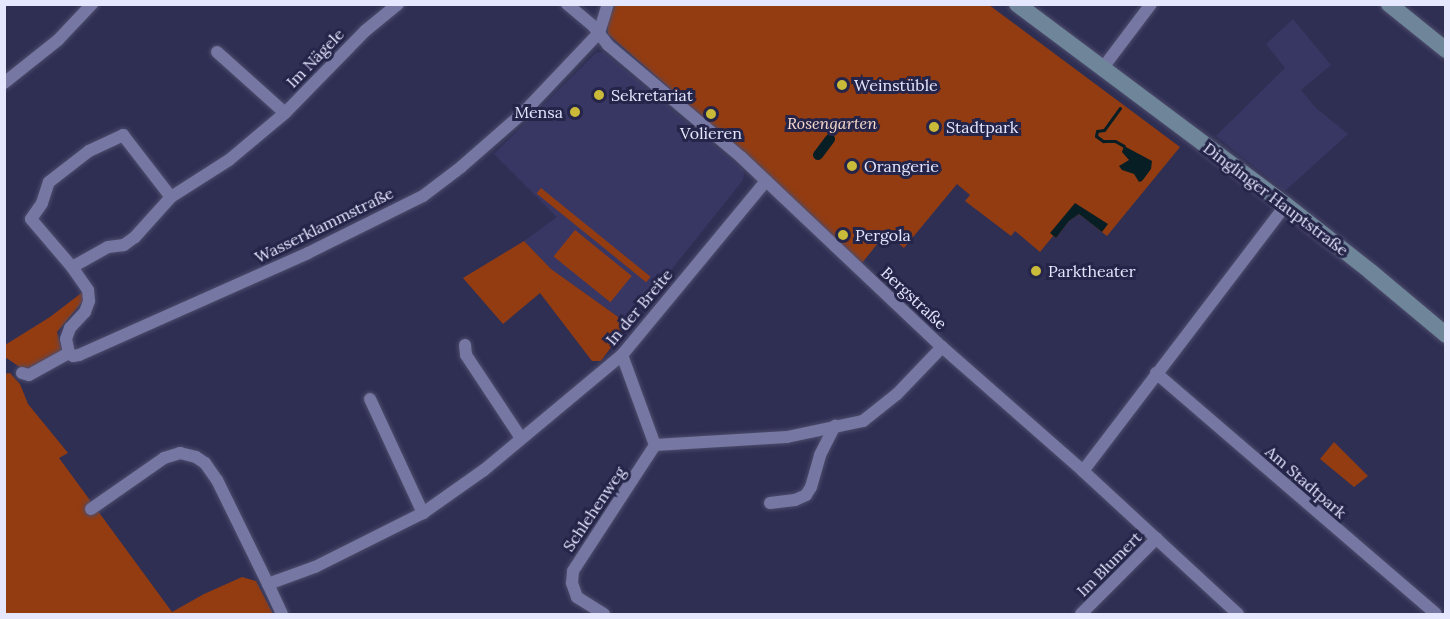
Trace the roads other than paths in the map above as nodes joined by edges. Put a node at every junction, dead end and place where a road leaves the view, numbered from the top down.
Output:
1 (92, 4) edge
2 (398, 4) edge
3 (567, 4) edge
4 (608, 4) edge
5 (1017, 4) edge
6 (1152, 4) edge
7 (1389, 4) edge
8 (599, 33) junction
9 (1446, 50) edge
10 (217, 52) dead end
11 (1102, 69) junction
12 (4, 83) edge
13 (285, 113) junction
14 (766, 181) junction
15 (171, 197) junction
16 (1286, 205) junction
17 (72, 267) junction
18 (1446, 335) edge
19 (465, 345) dead end
20 (942, 347) junction
21 (69, 353) junction
22 (622, 355) junction
23 (22, 373) dead end
24 (1156, 373) junction
25 (370, 399) dead end
26 (835, 426) junction
27 (521, 438) junction
28 (655, 446) junction
29 (1083, 471) junction
30 (770, 503) dead end
31 (91, 509) dead end
32 (423, 513) junction
33 (1157, 538) junction
34 (268, 584) junction
35 (1084, 614) edge
36 (282, 615) edge
37 (604, 615) edge
38 (1239, 615) edge
39 (1436, 615) edge

1 - 12 street
2 - 13 street, Im Nägele
3 - 8 street, Bergstraße
4 - 8 street
5 - 11 street, Dinglinger Hauptstraße
6 - 11 street
7 - 9 street
8 - 14 street, Bergstraße
8 - 21 street, Wasserklammstraße
10 - 13 street, Im Nägele
11 - 16 street, Dinglinger Hauptstraße
13 - 15 street, Im Nägele
14 - 20 street, Bergstraße
14 - 22 street, In der Breite
15 - 17 street, Im Nägele
15 - 17 street
16 - 18 street, Dinglinger Hauptstraße
16 - 24 street
17 - 21 street
19 - 27 street
20 - 26 street
20 - 29 street, Bergstraße
21 - 23 street, Wasserklammstraße
22 - 27 street, In der Breite
22 - 28 street
24 - 29 street
24 - 39 street, Am Stadtpark
25 - 32 street
26 - 28 street
26 - 30 street
27 - 32 street, In der Breite
28 - 37 street, Schlehenweg
29 - 33 street, Bergstraße
31 - 34 street
32 - 34 street, In der Breite
33 - 35 street, Im Blumert
33 - 38 street, Bergstraße
34 - 36 street

